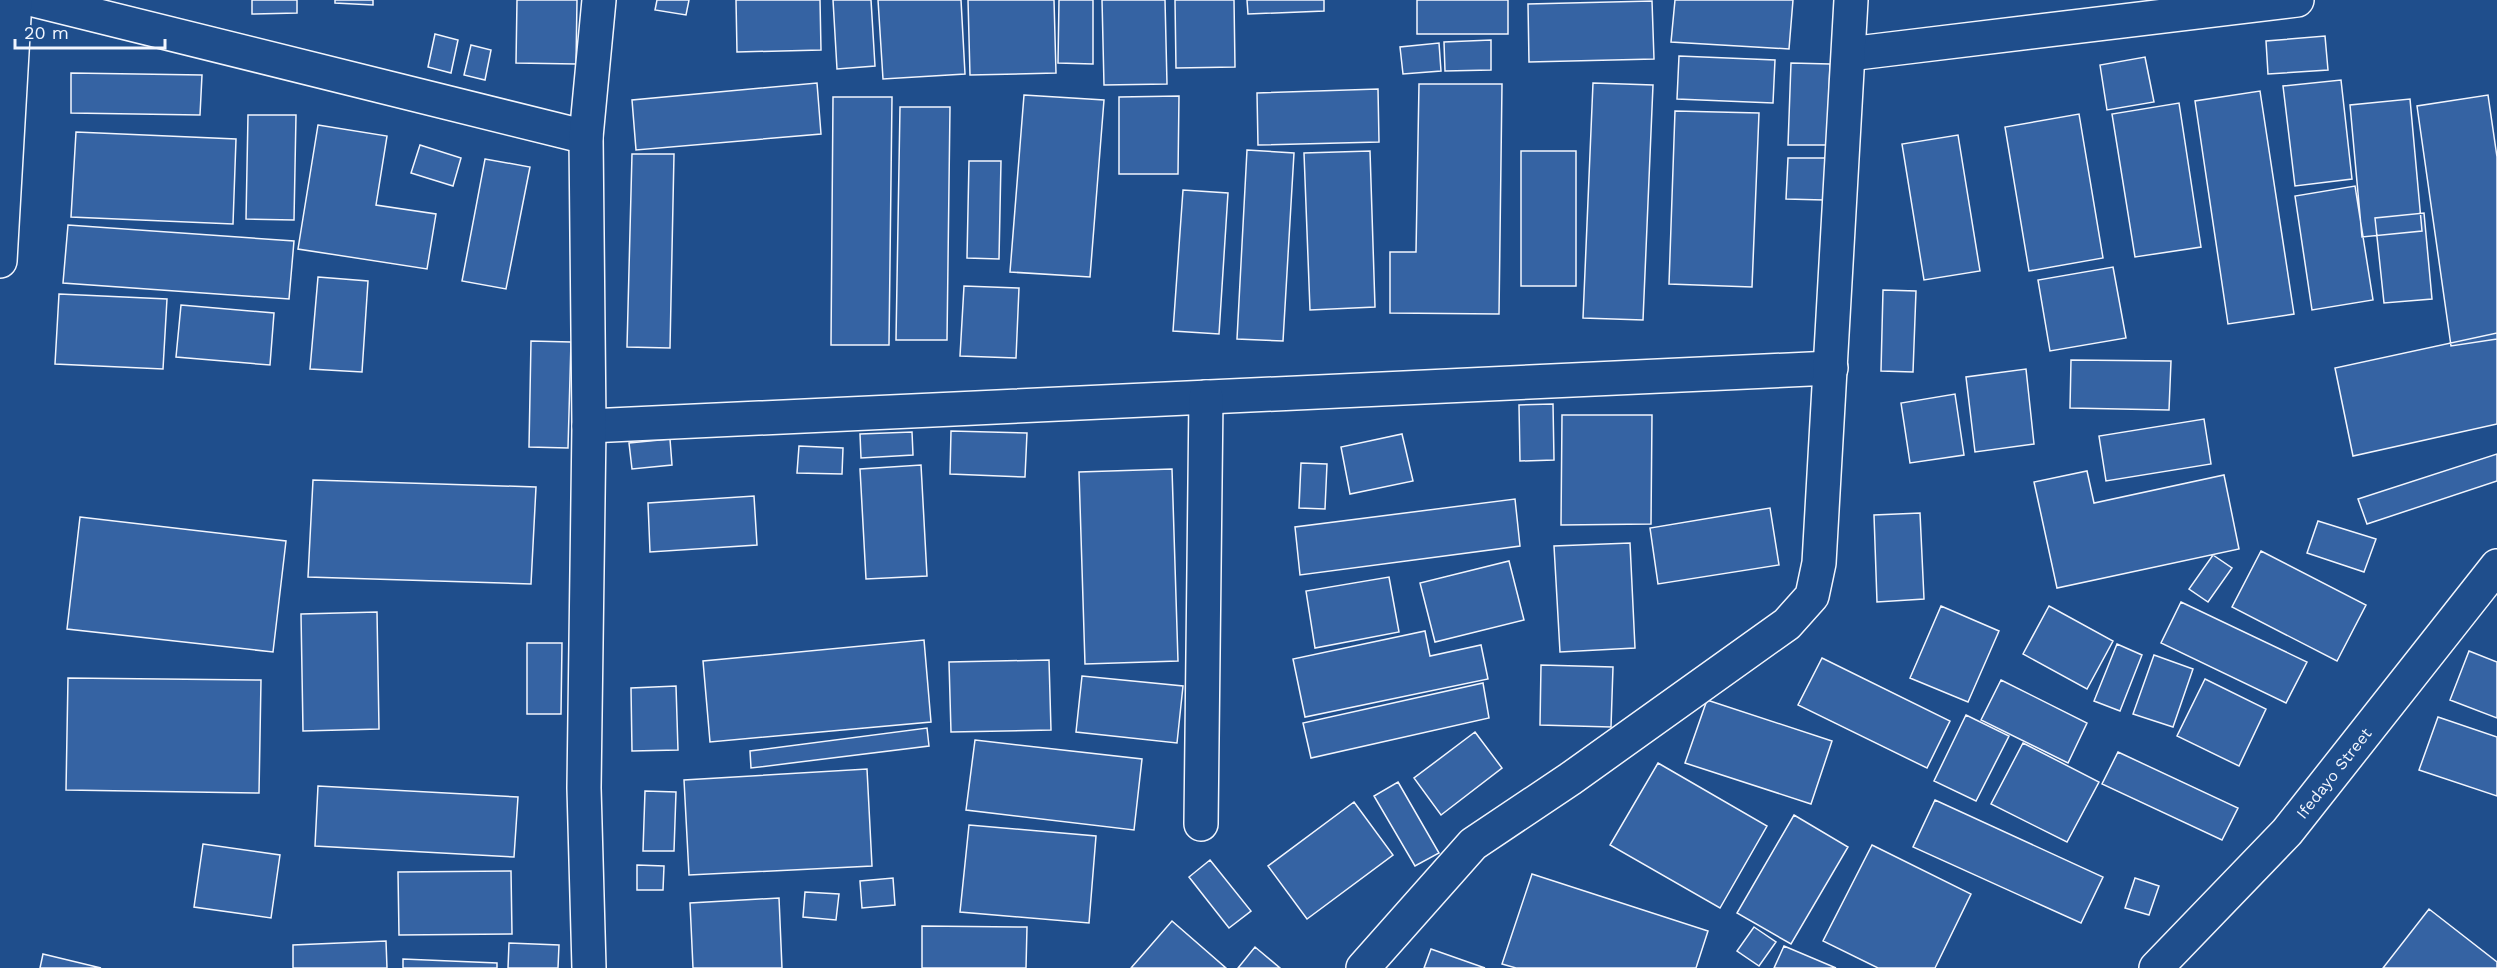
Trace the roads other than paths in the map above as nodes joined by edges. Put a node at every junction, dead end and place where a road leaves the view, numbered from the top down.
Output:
1 (15, 0) edge
2 (34, 0) edge
3 (599, 0) edge
4 (1851, 0) edge
5 (2297, 0) edge
6 (1849, 54) junction
7 (586, 137) junction
8 (0, 261) edge
9 (1832, 368) junction
10 (1206, 397) junction
11 (589, 426) junction
12 (2497, 566) edge
13 (1201, 824) dead end
14 (589, 968) edge
15 (1363, 968) edge
16 (2156, 968) edge

1 - 8 street
2 - 7 street
3 - 7 street
4 - 6 street
5 - 6 street
6 - 9 street
7 - 11 street
9 - 10 street
9 - 15 street
10 - 11 street
10 - 13 street
11 - 14 street
12 - 16 street, Ifedayo Street

